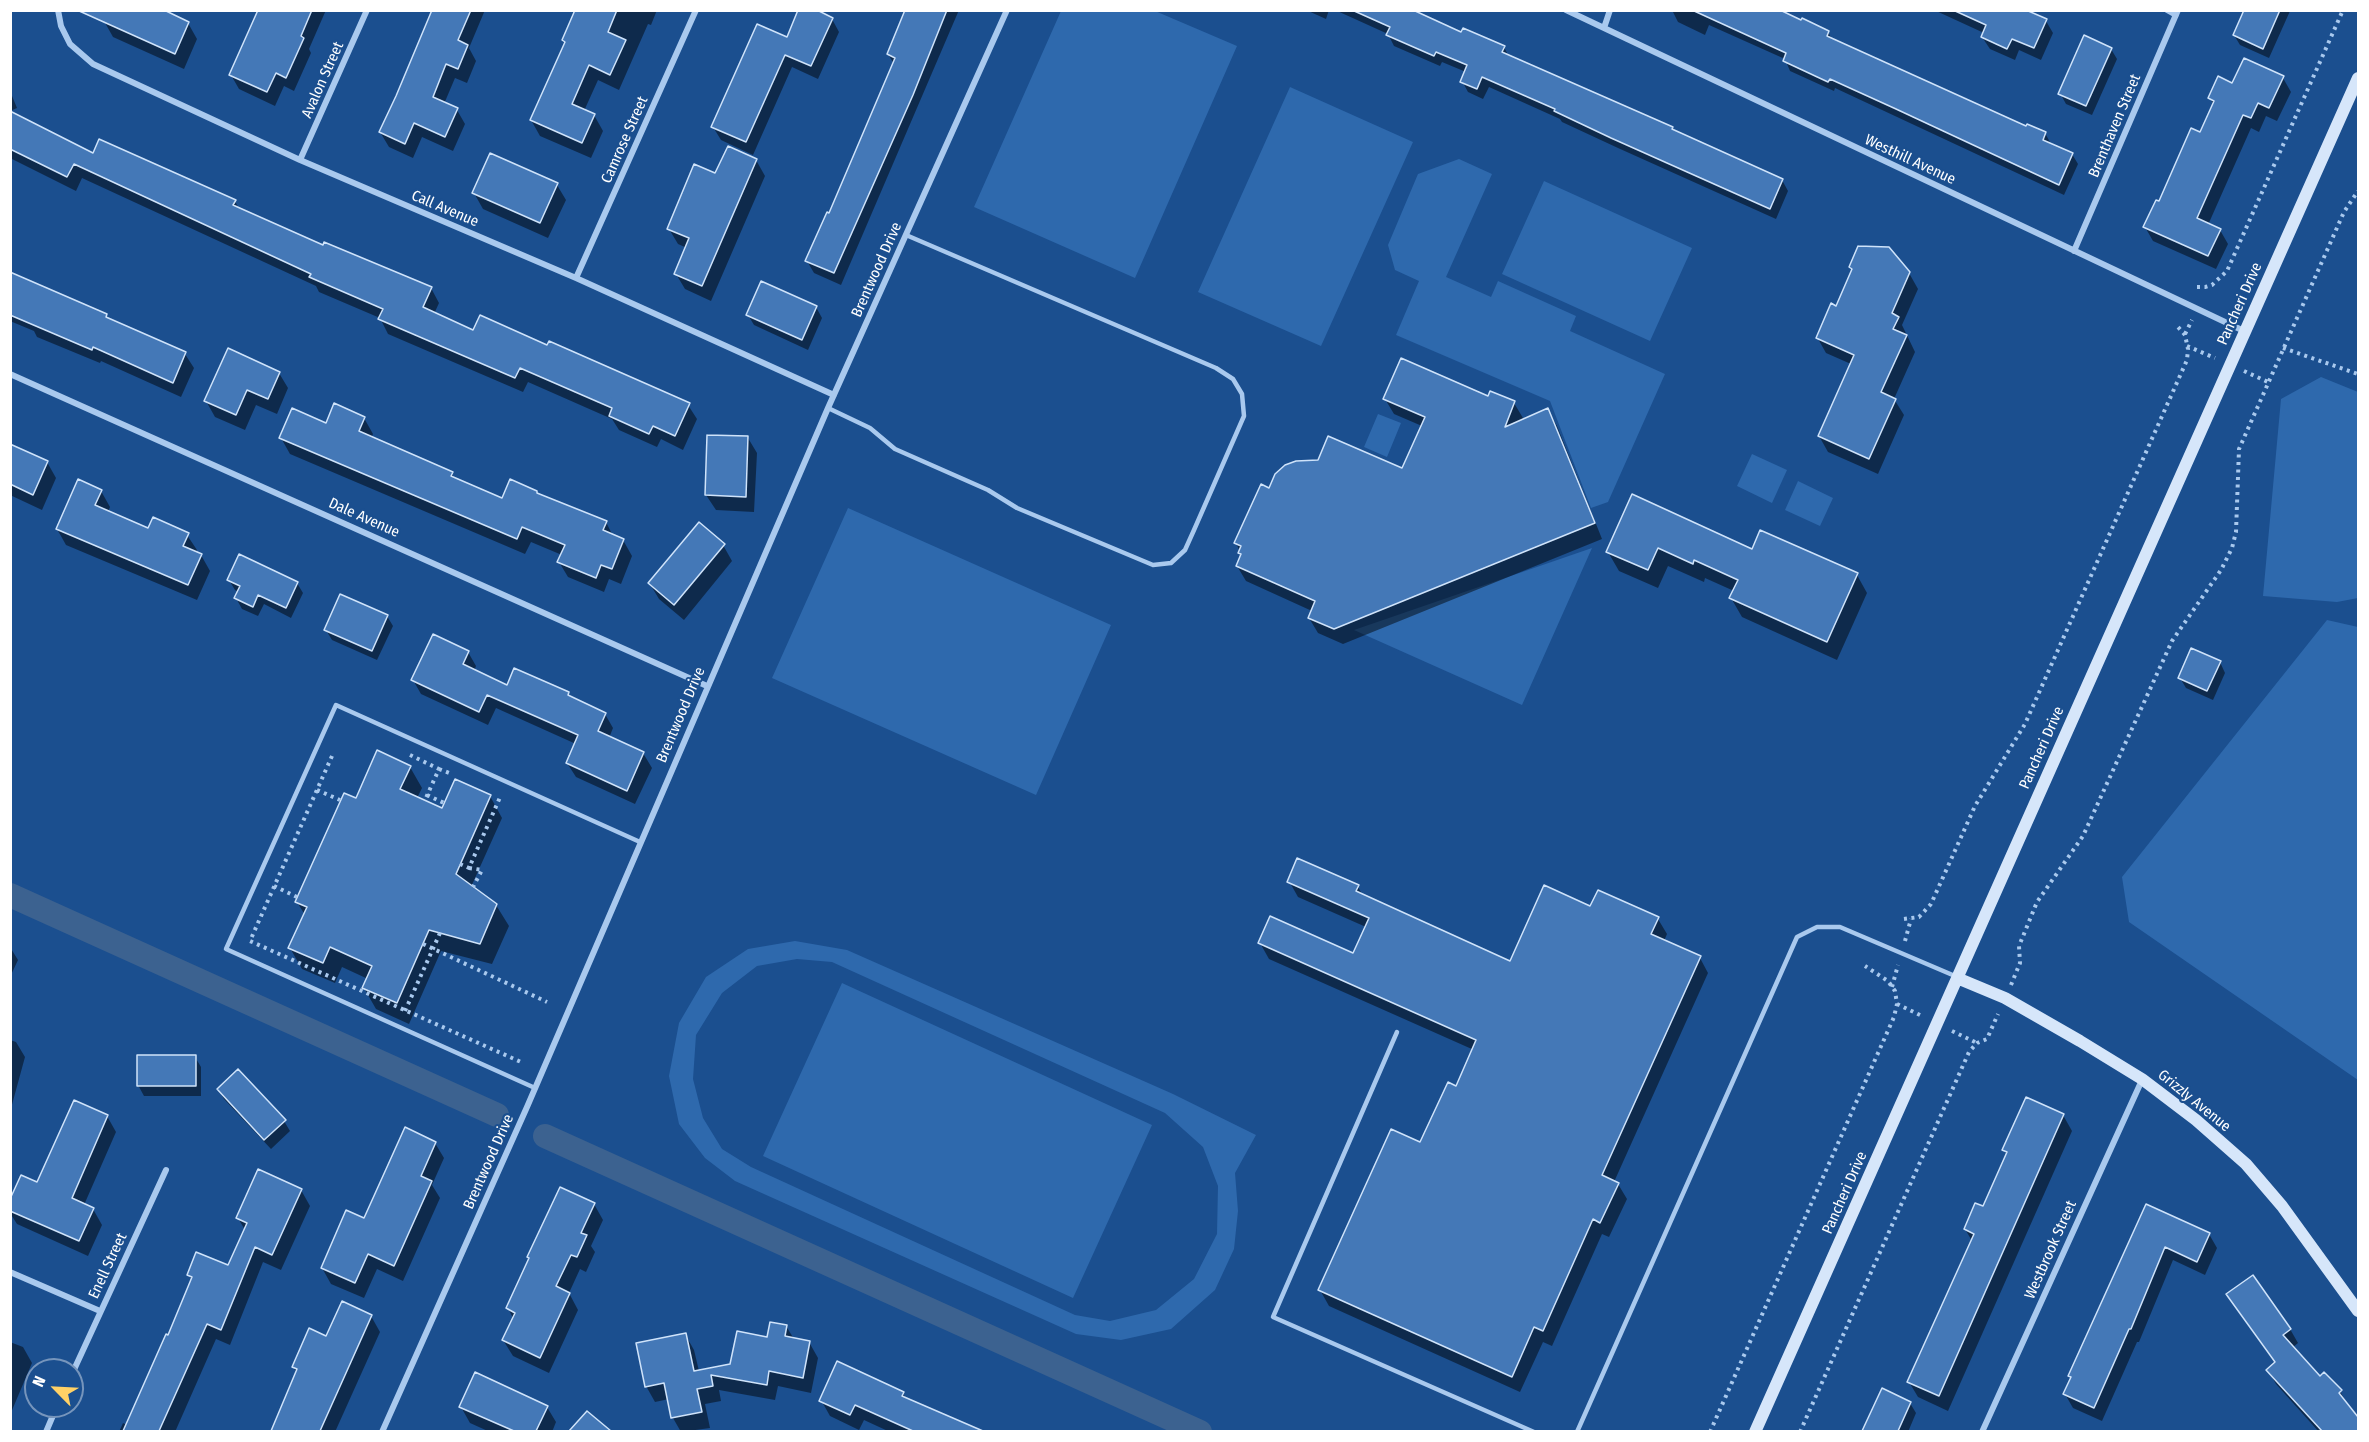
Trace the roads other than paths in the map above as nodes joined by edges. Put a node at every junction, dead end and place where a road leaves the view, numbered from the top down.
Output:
1 (58, 10) edge
2 (368, 10) edge
3 (696, 10) edge
4 (1007, 10) edge
5 (1566, 10) edge
6 (1610, 10) edge
7 (2167, 10) edge
8 (2177, 13) edge
9 (1604, 28) junction
10 (2358, 78) edge
11 (300, 160) junction
12 (906, 235) junction
13 (2074, 251) junction
14 (576, 278) junction
15 (2244, 331) junction
16 (10, 374) edge
17 (834, 395) junction
18 (828, 408) junction
19 (707, 686) junction
20 (640, 842) junction
21 (1958, 978) junction
22 (1397, 1032) dead end
23 (2142, 1079) junction
24 (535, 1088) junction
25 (166, 1170) dead end
26 (10, 1272) edge
27 (100, 1311) junction
28 (2358, 1311) edge
29 (79, 1358) edge
30 (383, 1431) edge
31 (1534, 1431) edge
32 (1577, 1431) edge
33 (1755, 1431) edge
34 (1982, 1431) edge

1 - 11 street, Call Avenue
2 - 11 street, Avalon Street
3 - 14 street, Camrose Street
4 - 12 street, Brentwood Drive
5 - 9 street, Westhill Avenue
6 - 9 street
7 - 8 street
8 - 13 street, Brenthaven Street
9 - 13 street, Westhill Avenue
10 - 15 street, Pancheri Drive
11 - 14 street, Call Avenue
12 - 17 street, Brentwood Drive
12 - 18 lane
13 - 15 street, Westhill Avenue
14 - 17 street, Call Avenue
15 - 21 street, Pancheri Drive
16 - 19 street, Dale Avenue
17 - 18 street, Brentwood Drive
18 - 19 street, Brentwood Drive
19 - 20 street, Brentwood Drive
20 - 24 street, Brentwood Drive
20 - 24 lane
21 - 23 street, Grizzly Avenue
21 - 32 lane
21 - 33 street, Pancheri Drive
22 - 31 lane
23 - 28 street, Grizzly Avenue
23 - 34 street, Westbrook Street
24 - 30 street, Brentwood Drive
25 - 27 street, Enell Street
26 - 27 street
27 - 29 street, Enell Street

